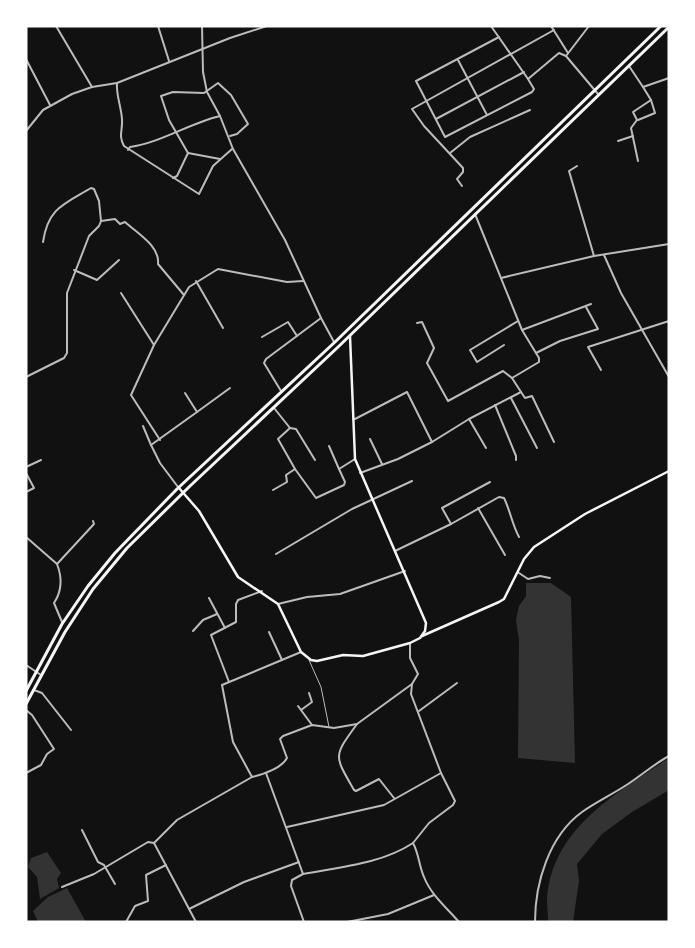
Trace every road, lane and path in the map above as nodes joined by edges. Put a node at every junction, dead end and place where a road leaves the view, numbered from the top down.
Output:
1 (56, 26) edge
2 (158, 26) edge
3 (202, 26) edge
4 (267, 26) edge
5 (491, 26) edge
6 (551, 26) edge
7 (589, 26) edge
8 (661, 26) edge
9 (669, 27) edge
10 (554, 30) junction
11 (499, 37) junction
12 (204, 49) junction
13 (568, 53) junction
14 (511, 54) junction
15 (566, 56) junction
16 (26, 59) edge
17 (458, 59) junction
18 (170, 61) junction
19 (628, 66) junction
20 (524, 72) junction
21 (468, 77) junction
22 (669, 78) edge
23 (528, 79) junction
24 (117, 83) junction
25 (92, 87) junction
26 (643, 87) junction
27 (594, 91) junction
28 (207, 92) junction
29 (598, 95) junction
30 (478, 96) junction
31 (426, 100) junction
32 (651, 100) junction
33 (50, 105) junction
34 (530, 110) dead end
35 (487, 115) junction
36 (220, 116) junction
37 (436, 120) junction
38 (638, 120) junction
39 (26, 131) edge
40 (175, 131) junction
41 (229, 136) junction
42 (633, 136) junction
43 (618, 141) dead end
44 (233, 149) junction
45 (128, 150) junction
46 (188, 153) junction
47 (450, 153) junction
48 (220, 159) junction
49 (638, 161) dead end
50 (577, 166) dead end
51 (173, 178) junction
52 (462, 186) dead end
53 (475, 214) junction
54 (101, 221) junction
55 (43, 242) dead end
56 (669, 244) edge
57 (604, 255) junction
58 (594, 256) junction
59 (120, 260) dead end
60 (74, 270) junction
61 (500, 278) junction
62 (196, 281) junction
63 (304, 281) junction
64 (121, 293) dead end
65 (184, 296) junction
66 (591, 304) dead end
67 (586, 306) junction
68 (320, 318) junction
69 (669, 321) edge
70 (417, 322) dead end
71 (518, 322) junction
72 (223, 328) dead end
73 (522, 330) junction
74 (642, 331) junction
75 (297, 336) junction
76 (350, 336) junction
77 (262, 337) dead end
78 (335, 342) junction
79 (504, 344) dead end
80 (154, 345) junction
81 (536, 353) junction
82 (601, 370) dead end
83 (26, 377) edge
84 (669, 377) edge
85 (512, 378) junction
86 (230, 388) dead end
87 (281, 392) junction
88 (521, 392) junction
89 (185, 393) dead end
90 (511, 398) junction
91 (496, 405) junction
92 (274, 408) junction
93 (198, 412) junction
94 (355, 419) junction
95 (468, 419) junction
96 (143, 426) dead end
97 (290, 428) junction
98 (370, 439) dead end
99 (160, 440) junction
100 (432, 442) junction
101 (554, 442) dead end
102 (151, 445) junction
103 (329, 446) dead end
104 (486, 448) dead end
105 (536, 448) dead end
106 (355, 459) junction
107 (41, 460) dead end
108 (315, 460) dead end
109 (516, 460) dead end
110 (382, 464) junction
111 (26, 467) edge
112 (295, 468) junction
113 (339, 469) junction
114 (669, 471) edge
115 (360, 473) junction
116 (26, 474) edge
117 (412, 481) dead end
118 (490, 482) dead end
119 (179, 488) junction
120 (273, 490) dead end
121 (26, 492) edge
122 (184, 492) junction
123 (371, 500) junction
124 (478, 508) junction
125 (93, 521) dead end
126 (451, 524) junction
127 (26, 537) edge
128 (519, 537) dead end
129 (395, 551) junction
130 (276, 554) dead end
131 (506, 556) dead end
132 (57, 564) junction
133 (405, 571) junction
134 (519, 573) junction
135 (550, 578) dead end
136 (262, 591) junction
137 (208, 598) dead end
138 (278, 604) junction
139 (217, 614) junction
140 (62, 624) junction
141 (224, 628) junction
142 (192, 631) dead end
143 (269, 632) dead end
144 (420, 638) junction
145 (410, 643) junction
146 (301, 652) junction
147 (309, 659) junction
148 (282, 660) junction
149 (26, 665) edge
150 (37, 672) junction
151 (41, 675) junction
152 (229, 682) junction
153 (457, 683) dead end
154 (412, 684) junction
155 (34, 690) junction
156 (26, 691) edge
157 (309, 693) dead end
158 (26, 704) edge
159 (298, 706) dead end
160 (26, 710) edge
161 (301, 710) junction
162 (418, 711) junction
163 (357, 724) junction
164 (312, 725) junction
165 (329, 728) junction
166 (71, 730) dead end
167 (669, 756) edge
168 (26, 773) edge
169 (266, 773) junction
170 (441, 773) junction
171 (252, 777) junction
172 (394, 798) junction
173 (287, 827) junction
174 (82, 830) dead end
175 (154, 843) junction
176 (414, 843) junction
177 (299, 862) junction
178 (166, 865) junction
179 (104, 868) junction
180 (303, 874) junction
181 (115, 884) dead end
182 (62, 887) dead end
183 (434, 895) junction
184 (189, 909) junction
185 (126, 922) edge
186 (196, 922) edge
187 (304, 922) edge
188 (347, 922) edge
189 (459, 922) edge
190 (535, 922) edge

1 - 25 street
2 - 18 street
3 - 12 street
4 - 12 street
5 - 11 street
6 - 10 street
7 - 13 street
8 - 27 highway
9 - 19 highway
10 - 13 street
10 - 14 street
11 - 14 street
11 - 17 street
12 - 18 street
12 - 28 street
13 - 15 street
14 - 20 street
14 - 21 street
15 - 23 street
15 - 27 street
16 - 33 street
17 - 21 street
17 - 31 street
18 - 24 street
19 - 26 street
19 - 29 highway
20 - 23 street
20 - 30 street
21 - 30 street
21 - 31 street
22 - 26 street
23 - 35 street
24 - 25 street
24 - 45 street
25 - 33 street
26 - 32 street
27 - 29 street
27 - 78 highway
28 - 36 street
28 - 40 street
28 - 41 street
29 - 53 highway
30 - 35 street
30 - 37 street
31 - 37 street
31 - 47 street
32 - 38 street
32 - 38 street
33 - 39 street
34 - 47 street
35 - 37 street
36 - 40 street
36 - 41 street
38 - 42 street
40 - 45 street
40 - 46 street
41 - 44 street
42 - 43 street
42 - 49 street
44 - 48 street
44 - 63 street
45 - 51 street
46 - 48 street
46 - 51 street
47 - 52 street
48 - 51 street
50 - 58 street
53 - 61 street
53 - 76 highway
54 - 55 street
54 - 60 street
54 - 65 street
56 - 57 street
57 - 58 street
57 - 74 street
58 - 61 street
59 - 60 street
60 - 83 street
61 - 71 street
62 - 63 street
62 - 65 street
62 - 72 street
63 - 68 street
64 - 80 street
65 - 80 street
66 - 67 street
67 - 73 street
67 - 81 street
68 - 75 street
68 - 78 street
69 - 74 street
70 - 85 street
71 - 73 street
71 - 79 street
73 - 81 street
74 - 82 street
74 - 84 street
75 - 77 street
75 - 87 street
76 - 92 highway
76 - 94 main road
78 - 87 highway
80 - 99 street
81 - 85 street
85 - 88 street
86 - 93 street
87 - 119 highway
88 - 90 street
88 - 101 street
89 - 93 street
90 - 91 street
90 - 105 street
91 - 95 street
91 - 109 street
92 - 97 street
92 - 122 highway
93 - 99 street
94 - 100 street
94 - 106 main road
95 - 100 street
95 - 104 street
96 - 102 street
97 - 108 street
97 - 112 street
98 - 110 street
99 - 102 street
100 - 110 street
102 - 119 street
103 - 113 street
106 - 113 street
106 - 115 main road
107 - 111 street
110 - 115 street
112 - 113 street
112 - 120 street
114 - 134 main road
115 - 123 main road
116 - 121 street
117 - 123 street
118 - 126 street
119 - 122 main road
119 - 140 highway
122 - 136 main road
122 - 151 highway
123 - 129 main road
123 - 130 street
124 - 126 street
124 - 128 street
124 - 131 street
125 - 132 street
126 - 129 street
127 - 132 street
129 - 133 main road
132 - 140 street
133 - 138 street
133 - 144 main road
134 - 135 street
134 - 144 main road
136 - 138 main road
136 - 141 street
137 - 139 street
138 - 146 main road
139 - 141 street
139 - 142 street
140 - 150 highway
141 - 152 street
143 - 148 street
144 - 145 main road
145 - 147 main road
145 - 154 street
146 - 147 main road
146 - 148 street
147 - 165 street
148 - 152 street
149 - 150 street
150 - 151 street
150 - 156 highway
151 - 155 highway
152 - 171 street
153 - 162 street
154 - 162 street
154 - 163 street
155 - 158 highway
155 - 166 street
157 - 161 street
159 - 161 street
160 - 168 street
161 - 164 street
162 - 170 street
163 - 165 street
163 - 172 street
164 - 165 street
164 - 169 street
167 - 190 street
169 - 171 street
169 - 173 street
170 - 172 street
170 - 176 street
171 - 175 street
172 - 173 street
173 - 177 street
174 - 179 street
175 - 178 street
175 - 179 street
176 - 180 street
176 - 183 street
177 - 180 street
177 - 184 street
178 - 184 street
178 - 185 street
179 - 181 street
179 - 182 street
180 - 187 street
183 - 188 street
183 - 189 street
184 - 186 street

